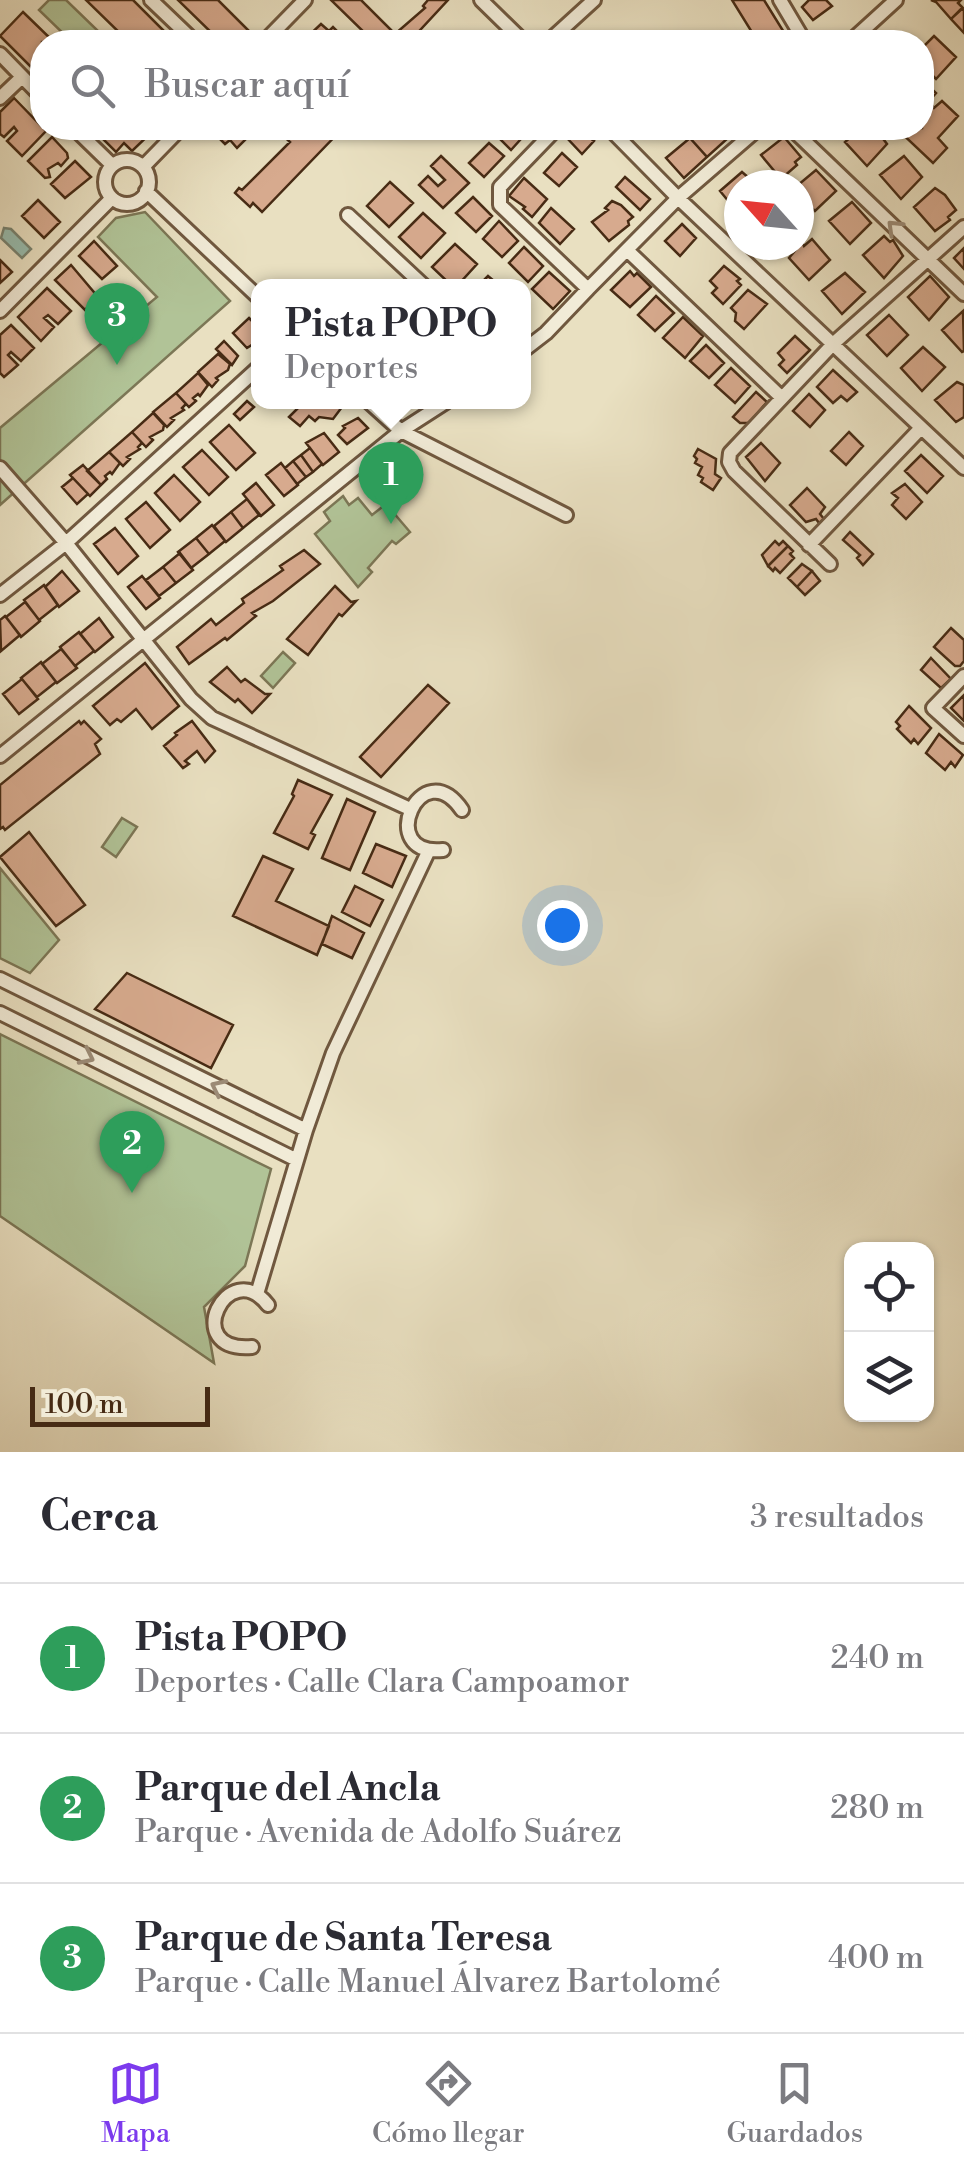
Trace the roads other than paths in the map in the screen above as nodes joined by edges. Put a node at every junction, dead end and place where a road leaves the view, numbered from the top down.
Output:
1 (152, 0) edge
2 (305, 0) edge
3 (481, 0) edge
4 (594, 0) edge
5 (780, 0) edge
6 (896, 0) edge
7 (183, 30) edge
8 (276, 30) edge
9 (512, 30) edge
10 (561, 30) edge
11 (798, 30) edge
12 (863, 30) edge
13 (0, 54) edge
14 (22, 76) junction
15 (30, 84) edge
16 (0, 98) edge
17 (86, 140) edge
18 (170, 140) edge
19 (546, 140) edge
20 (621, 140) edge
21 (745, 140) edge
22 (803, 140) edge
23 (112, 166) junction
24 (142, 167) junction
25 (146, 191) junction
26 (112, 198) junction
27 (678, 198) junction
28 (348, 215) dead end
29 (964, 227) edge
30 (627, 250) junction
31 (927, 259) junction
32 (417, 279) edge
33 (588, 289) junction
34 (251, 291) edge
35 (964, 294) edge
36 (0, 311) edge
37 (834, 343) junction
38 (531, 345) edge
39 (251, 374) edge
40 (782, 398) junction
41 (377, 409) edge
42 (435, 409) edge
43 (920, 429) junction
44 (401, 431) junction
45 (0, 468) edge
46 (964, 468) edge
47 (566, 516) dead end
48 (66, 542) junction
49 (810, 545) junction
50 (830, 564) dead end
51 (0, 595) edge
52 (146, 641) junction
53 (964, 676) edge
54 (964, 736) edge
55 (0, 756) edge
56 (410, 809) junction
57 (462, 810) dead end
58 (0, 979) edge
59 (0, 1014) edge
60 (306, 1130) junction
61 (297, 1160) junction
62 (256, 1294) junction
63 (268, 1305) dead end
64 (252, 1347) dead end

1 - 7 street
2 - 8 street
3 - 9 street
4 - 10 street
5 - 11 street
6 - 12 street
13 - 14 street
14 - 15 street
14 - 16 street
17 - 23 street
18 - 24 street
19 - 33 street
20 - 27 street
21 - 27 street
31 -> 22 street
23 - 24 street
23 - 26 street
24 - 25 street
25 - 26 street
25 - 34 street
26 - 36 street
27 - 30 street
27 - 37 street
28 - 32 street
29 - 31 street
30 - 33 street
30 - 40 street
31 - 35 street
31 - 37 street
33 - 38 street
37 - 40 street
37 - 43 street
39 - 48 street
40 - 49 street
41 - 44 street
42 - 44 street
43 - 46 street
43 - 49 street
44 - 47 street
44 - 52 street
45 - 48 street
48 - 51 street
48 - 52 street
49 - 50 street
52 - 55 street
52 - 56 street
53 - 54 street
56 - 57 street
56 - 60 street
60 -> 58 street
59 -> 61 street
60 - 61 street
61 - 62 street
62 - 63 street
62 - 64 street

